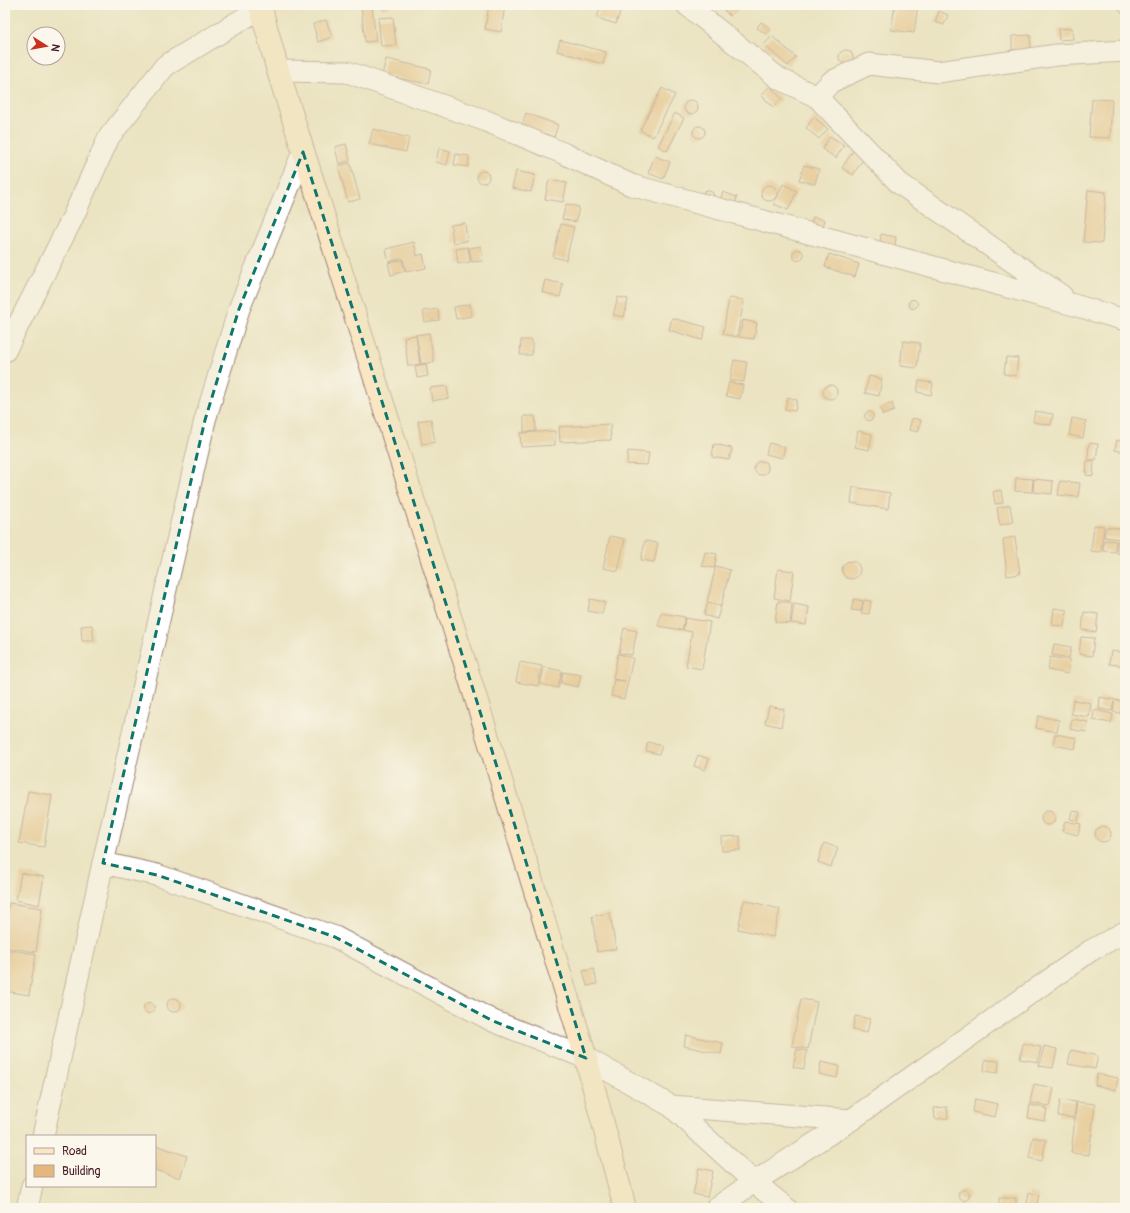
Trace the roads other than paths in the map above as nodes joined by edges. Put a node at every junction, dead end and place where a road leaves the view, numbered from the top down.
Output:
1 (687, 5) edge
2 (260, 7) edge
3 (1125, 51) edge
4 (278, 71) junction
5 (817, 97) junction
6 (303, 152) junction
7 (1074, 304) junction
8 (1125, 320) edge
9 (5, 351) edge
10 (103, 863) junction
11 (1125, 932) edge
12 (586, 1058) junction
13 (671, 1106) junction
14 (851, 1120) junction
15 (43, 1135) edge
16 (754, 1182) junction
17 (32, 1187) edge
18 (27, 1208) edge
19 (625, 1208) edge
20 (716, 1208) edge
21 (786, 1208) edge

1 - 5 street
2 - 4 main road
2 - 9 street
3 - 5 street
4 - 6 main road
4 - 7 street
5 - 7 street
6 - 10 street
6 - 12 main road
7 - 8 street
10 - 12 street
10 - 15 street
11 - 14 street
12 - 13 street
12 - 19 main road
13 - 14 street
13 - 16 street
14 - 16 street
16 - 20 street
16 - 21 street
17 - 18 street

